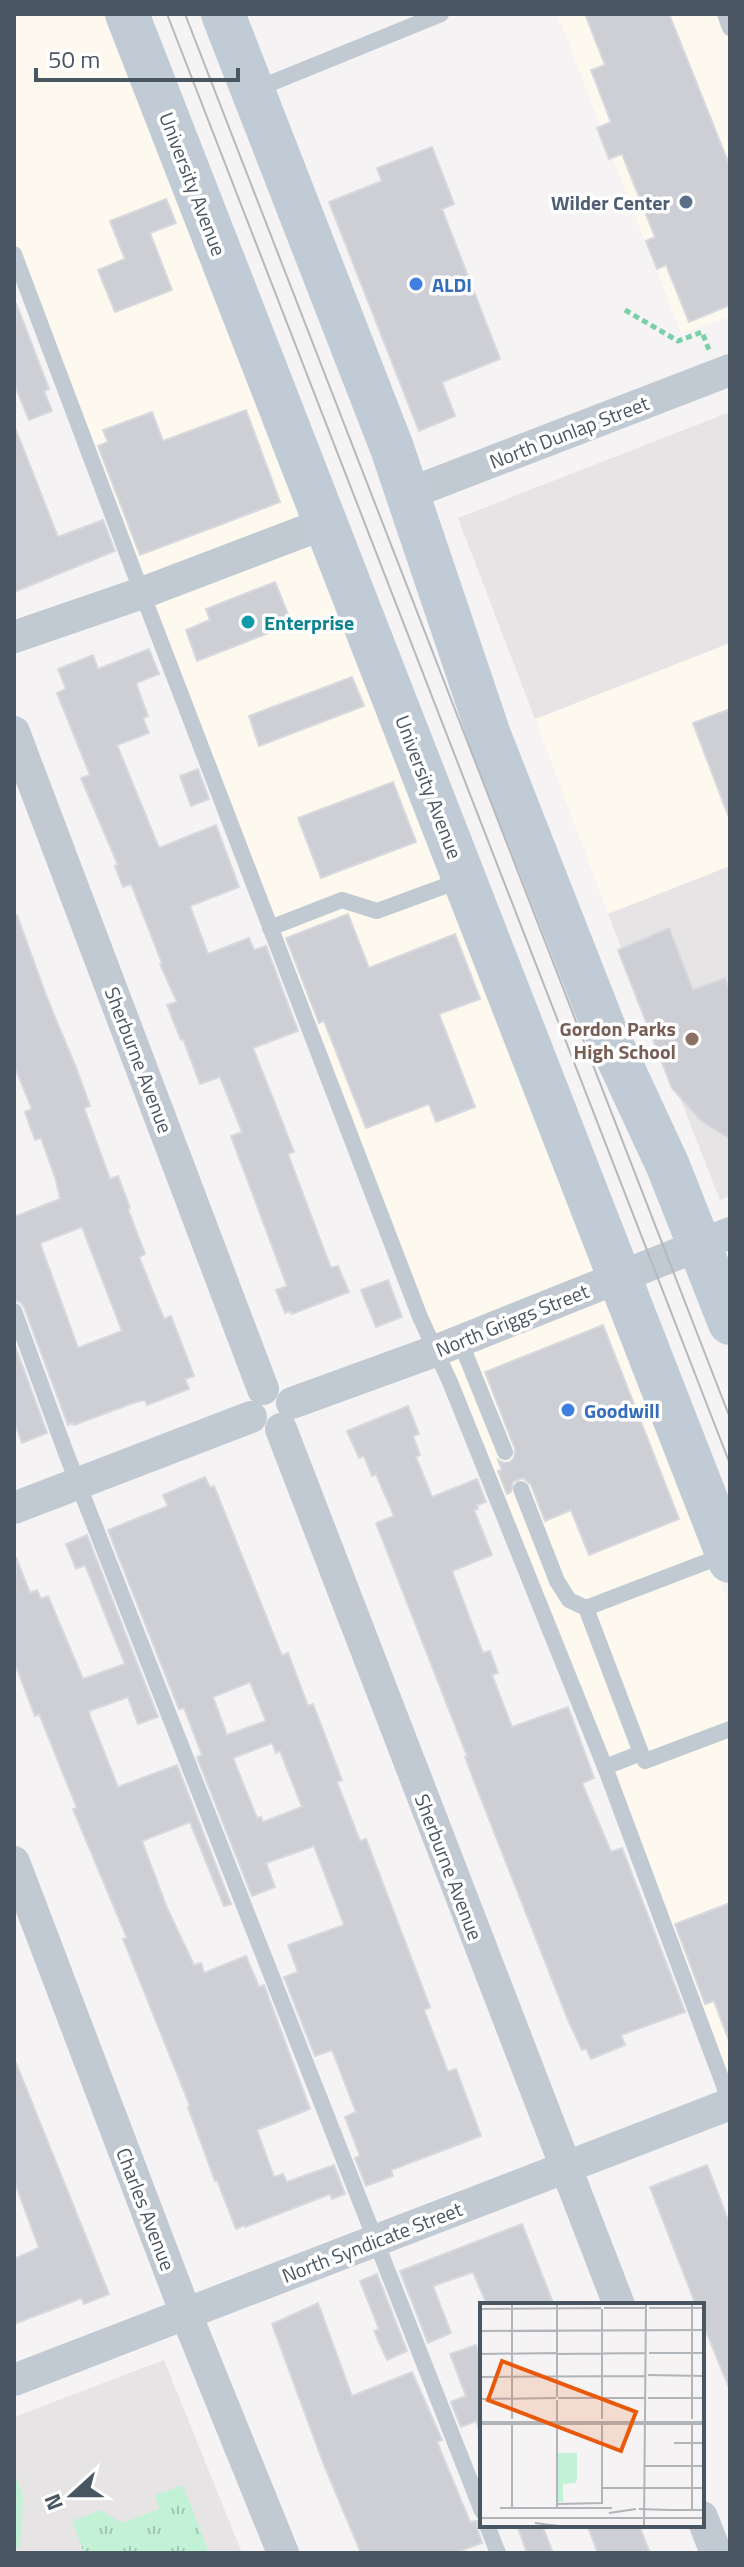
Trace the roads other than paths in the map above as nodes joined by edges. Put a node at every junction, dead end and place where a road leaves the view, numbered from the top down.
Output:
1 (127, 14) edge
2 (223, 14) edge
3 (441, 14) edge
4 (725, 14) edge
5 (730, 28) edge
6 (253, 90) junction
7 (14, 254) edge
8 (730, 370) edge
9 (408, 494) junction
10 (326, 523) junction
11 (142, 593) junction
12 (14, 637) edge
13 (14, 732) edge
14 (465, 879) junction
15 (270, 928) junction
16 (715, 1239) edge
17 (620, 1277) junction
18 (14, 1311) edge
19 (730, 1323) edge
20 (448, 1346) junction
21 (257, 1403) junction
22 (287, 1416) junction
23 (505, 1452) dead end
24 (78, 1483) junction
25 (521, 1489) dead end
26 (14, 1508) edge
27 (729, 1557) edge
28 (586, 1608) junction
29 (730, 1729) edge
30 (641, 1753) junction
31 (605, 1767) junction
32 (14, 1862) edge
33 (730, 2103) edge
34 (565, 2168) junction
35 (375, 2240) junction
36 (618, 2303) edge
37 (186, 2314) junction
38 (14, 2380) edge
39 (480, 2506) edge
40 (704, 2522) edge
41 (488, 2527) edge
42 (283, 2553) edge
43 (498, 2553) edge
44 (716, 2553) edge

1 - 10 main road, University Avenue
2 - 6 main road
3 - 6 lane
4 - 5 lane
6 - 9 main road
7 - 11 lane
8 - 9 street, North Dunlap Street
9 - 16 main road
10 - 11 street
10 - 14 main road, University Avenue
11 - 12 street
11 - 15 lane
13 - 21 street, Sherburne Avenue
14 - 15 lane
14 - 17 main road, University Avenue
15 - 20 lane
16 - 17 street, North Griggs Street
16 - 19 main road
17 - 20 street, North Griggs Street
17 - 27 main road, University Avenue
18 - 24 lane
20 - 22 street, North Griggs Street
20 - 23 lane
20 - 31 lane
21 - 22 street
21 - 24 street
22 - 34 street, Sherburne Avenue
24 - 26 street
24 - 35 lane
25 - 28 lane
27 - 28 lane
28 - 30 lane
29 - 30 lane
30 - 31 lane
31 - 33 lane
32 - 37 street, Charles Avenue
33 - 34 street, North Syndicate Street
34 - 35 street, North Syndicate Street
34 - 36 street, Sherburne Avenue
35 - 37 street, North Syndicate Street
35 - 39 lane
37 - 38 street, North Syndicate Street
37 - 42 street, Charles Avenue
40 - 44 street
41 - 43 lane

